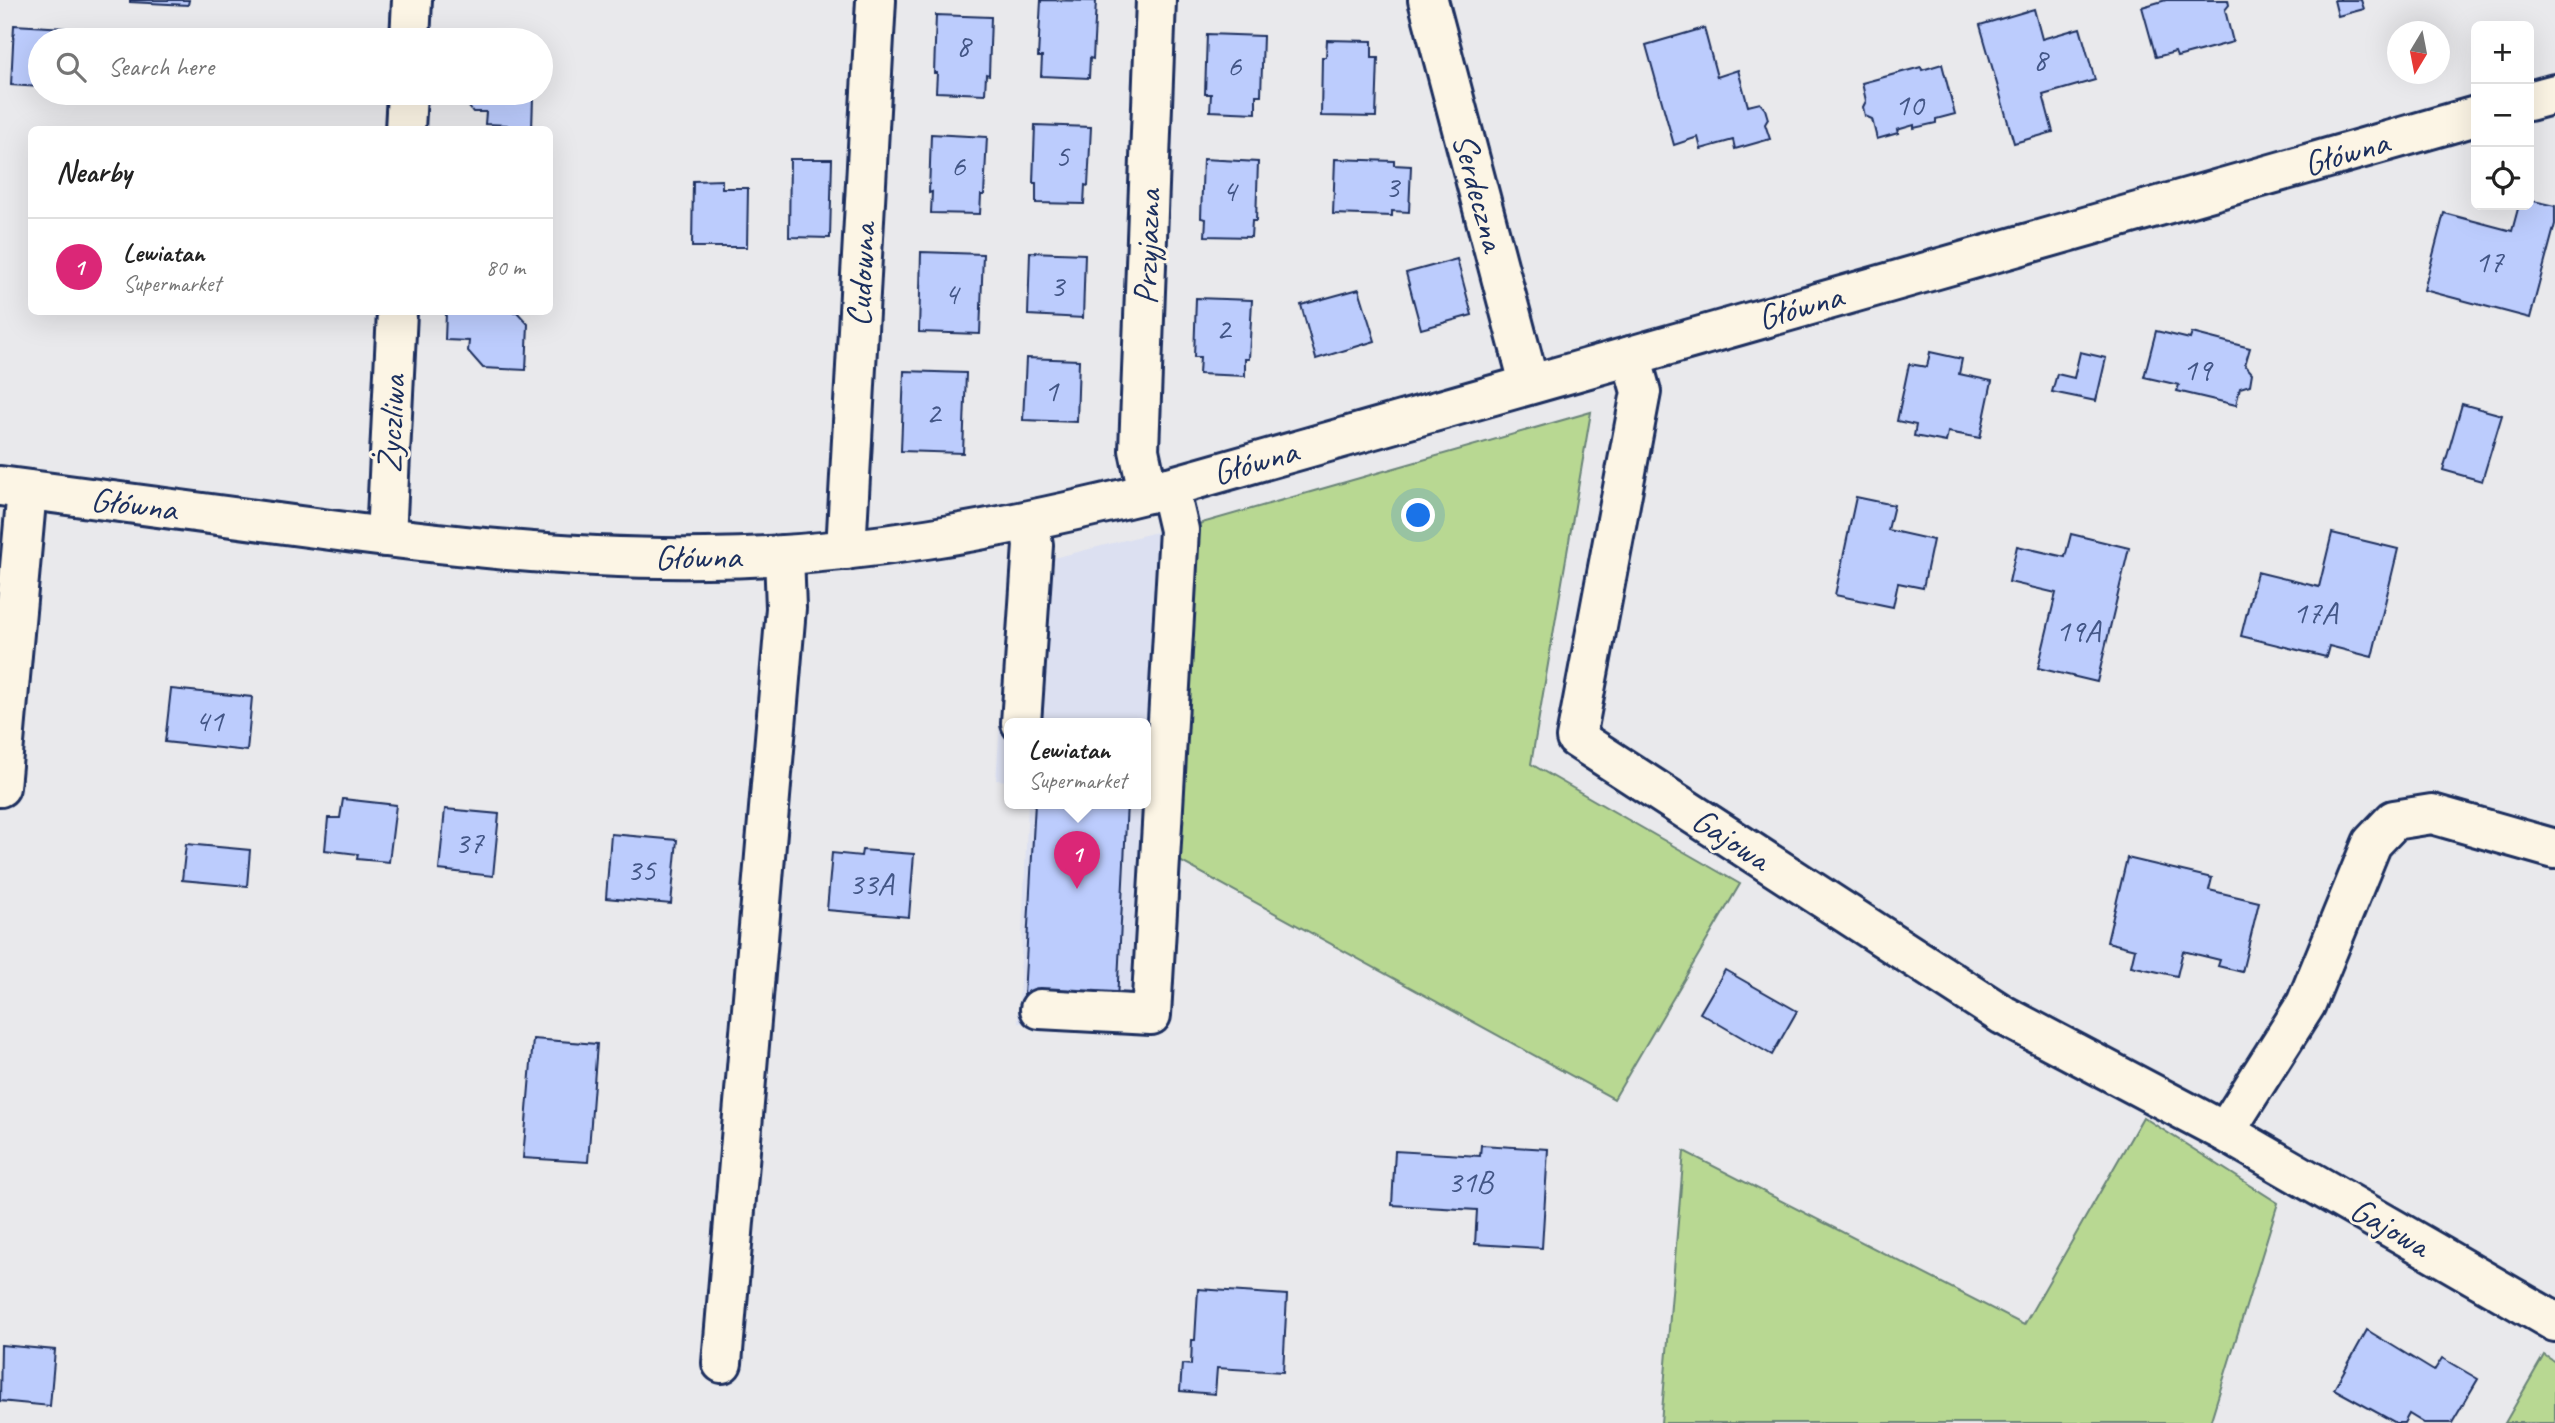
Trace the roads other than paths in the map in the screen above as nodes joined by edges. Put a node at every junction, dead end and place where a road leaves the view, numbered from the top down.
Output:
1 (412, 0) edge
2 (876, 0) edge
3 (1156, 0) edge
4 (1428, 0) edge
5 (411, 28) edge
6 (2555, 94) edge
7 (2534, 100) edge
8 (406, 105) edge
9 (2471, 117) edge
10 (405, 126) edge
11 (397, 315) edge
12 (1631, 356) junction
13 (1530, 383) junction
14 (13, 488) edge
15 (1158, 490) junction
16 (1029, 521) junction
17 (386, 537) junction
18 (846, 550) junction
19 (784, 555) junction
20 (1021, 718) edge
21 (0, 787) edge
22 (2555, 849) edge
23 (1040, 1009) dead end
24 (2225, 1132) junction
25 (2555, 1322) edge
26 (722, 1363) dead end

1 - 5 street
2 - 18 street, Cudowna
3 - 15 street, Przyjazna
4 - 13 street, Serdeczna
6 - 7 street
8 - 10 street
9 - 12 street, Główna
11 - 17 street, Życzliwa
12 - 13 street, Główna
12 - 24 street, Gajowa
13 - 15 street, Główna
14 - 17 street, Główna
14 - 21 street
15 - 16 street, Główna
15 - 23 street, Przyjazna
16 - 18 street, Główna
16 - 20 street
17 - 19 street, Główna
18 - 19 street, Główna
19 - 26 street
22 - 24 street
24 - 25 street, Gajowa

